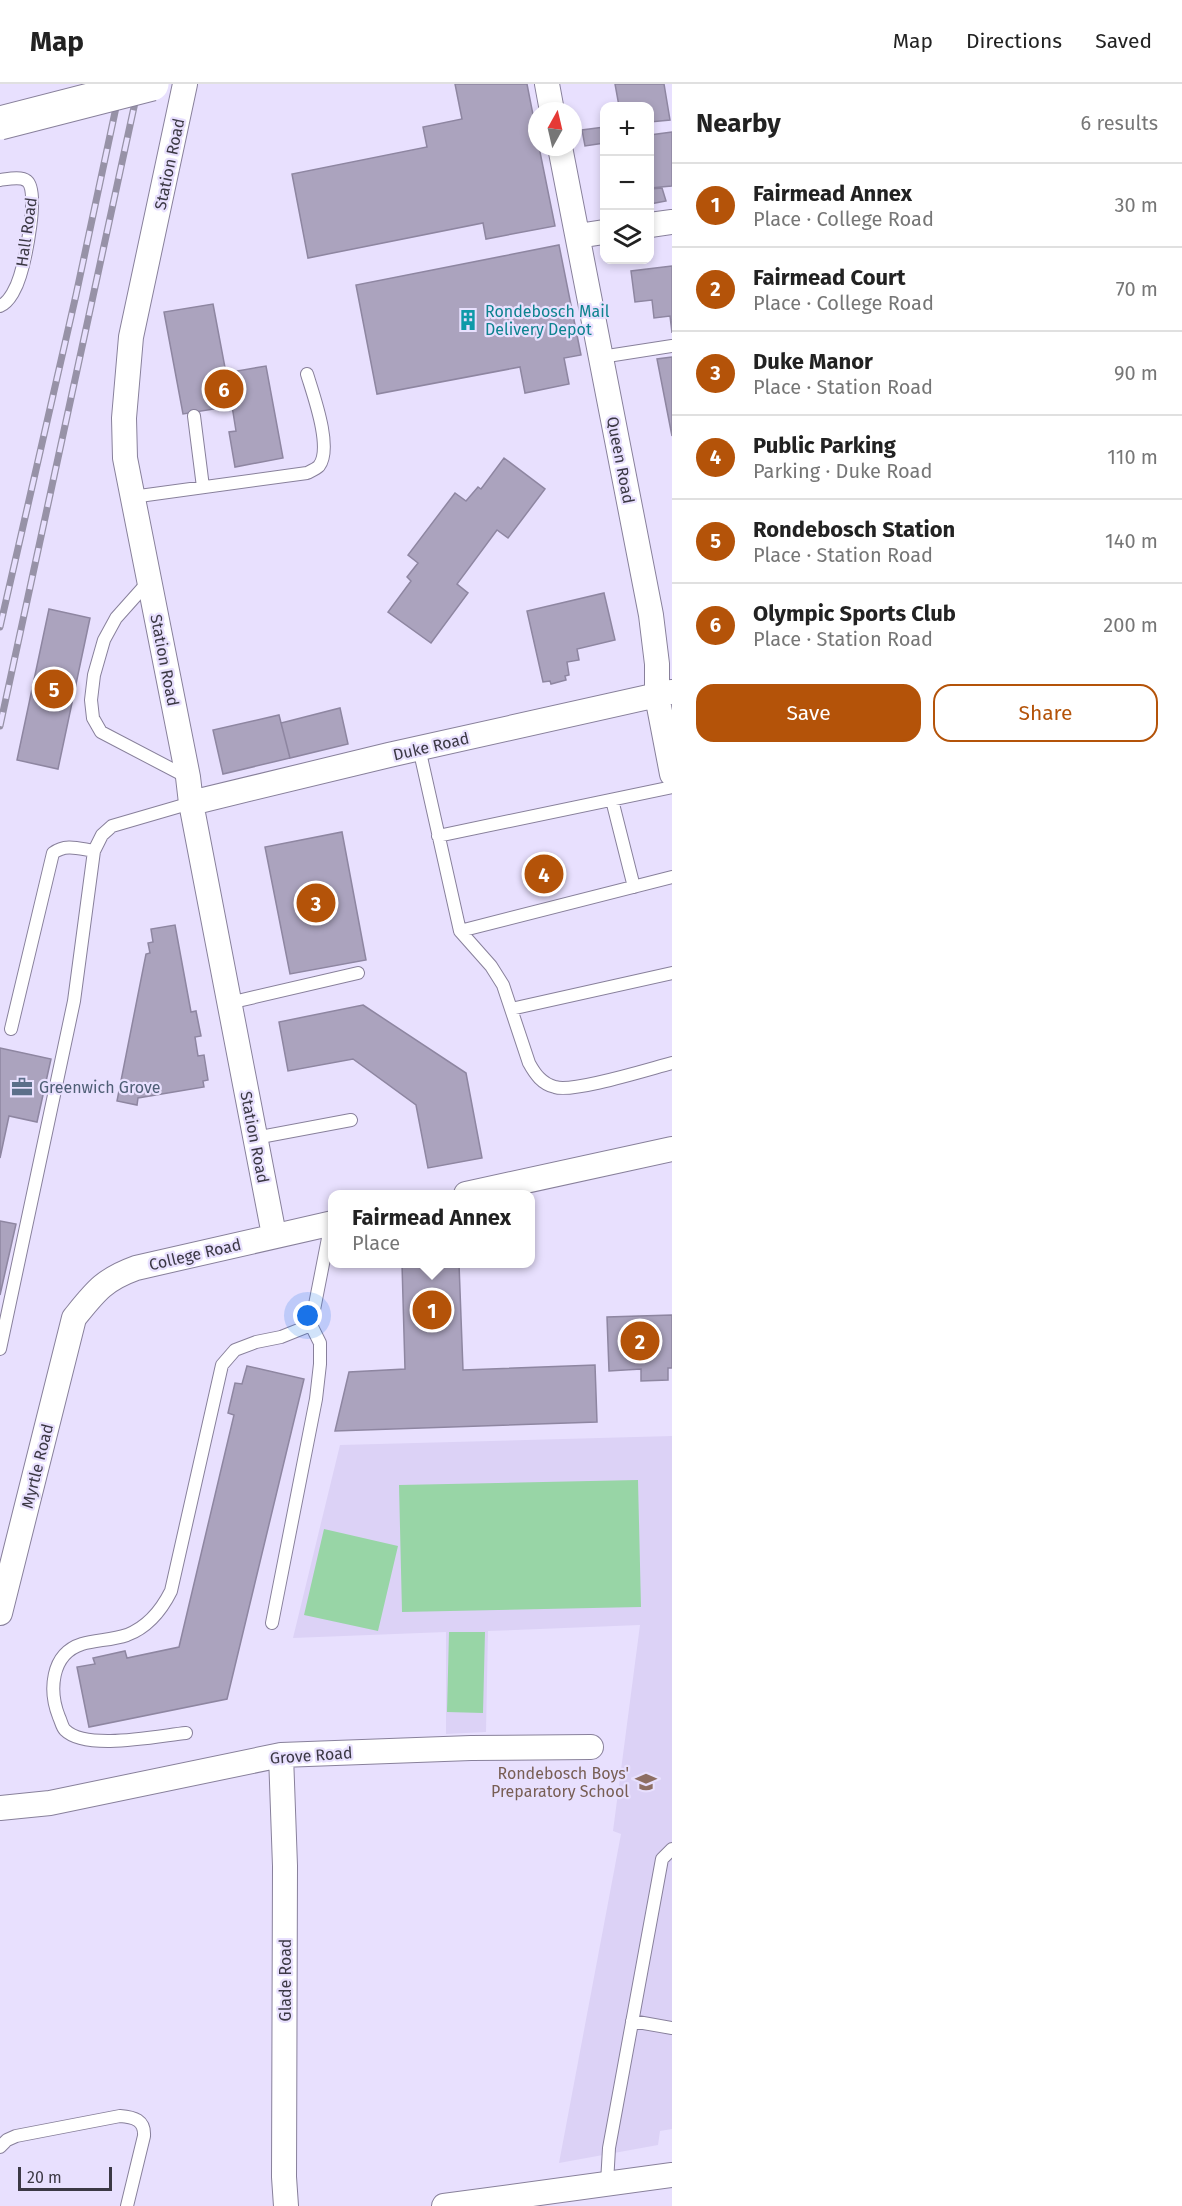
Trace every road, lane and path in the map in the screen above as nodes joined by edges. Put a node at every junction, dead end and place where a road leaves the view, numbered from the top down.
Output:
1 (152, 84) edge
2 (185, 84) edge
3 (547, 84) edge
4 (550, 102) edge
5 (0, 123) edge
6 (562, 156) edge
7 (0, 180) edge
8 (672, 222) edge
9 (654, 224) edge
10 (600, 233) edge
11 (578, 236) junction
12 (0, 306) edge
13 (672, 346) edge
14 (601, 357) junction
15 (307, 374) dead end
16 (194, 416) dead end
17 (203, 487) junction
18 (133, 503) junction
19 (150, 581) junction
20 (664, 694) edge
21 (419, 748) junction
22 (672, 774) edge
23 (188, 777) junction
24 (672, 787) edge
25 (612, 800) junction
26 (191, 803) junction
27 (438, 836) junction
28 (94, 851) junction
29 (672, 877) edge
30 (634, 886) junction
31 (460, 931) junction
32 (358, 973) dead end
33 (672, 973) edge
34 (229, 1003) junction
35 (511, 1010) junction
36 (11, 1029) dead end
37 (672, 1063) edge
38 (351, 1120) dead end
39 (255, 1138) junction
40 (672, 1149) edge
41 (484, 1190) edge
42 (328, 1224) edge
43 (274, 1236) junction
44 (328, 1242) edge
45 (74, 1318) joint
46 (311, 1325) junction
47 (0, 1349) edge
48 (2, 1598) edge
49 (272, 1623) dead end
50 (186, 1733) dead end
51 (591, 1747) dead end
52 (281, 1755) junction
53 (0, 1809) edge
54 (672, 1849) edge
55 (632, 2021) junction
56 (672, 2028) edge
57 (0, 2147) edge
58 (672, 2175) edge
59 (608, 2183) junction
60 (127, 2206) edge
61 (286, 2206) edge
62 (444, 2206) edge

1 - 5 main road, bridge
2 - 18 street, Station Road
3 - 4 street
6 - 11 street, Queen Road
7 - 12 lane, Hall Road
8 - 9 street
10 - 11 street
11 - 14 street, Queen Road
13 - 14 lane
14 - 20 street, Queen Road
15 - 17 lane
16 - 17 lane
17 - 18 lane
18 - 19 street, Station Road
19 - 23 street, Station Road
19 - 23 lane
20 - 21 street, Duke Road
20 - 22 street, Queen Road
21 - 26 street, Duke Road
21 - 27 lane
23 - 26 street, Station Road
24 - 25 lane
25 - 27 lane
25 - 30 lane
26 - 28 lane
26 - 34 street, Station Road
27 - 31 lane
28 - 36 lane
28 - 47 lane
29 - 30 lane
30 - 31 lane
31 - 35 lane
32 - 34 lane
33 - 35 lane
34 - 39 street, Station Road
35 - 37 lane
38 - 39 lane
39 - 43 street, Station Road
40 - 41 street
42 - 43 street, College Road
43 - 45 street, College Road
44 - 46 lane
45 - 48 street, Myrtle Road
46 - 49 lane
46 - 50 lane
51 - 52 street, Grove Road
52 - 53 street, Grove Road
52 - 61 street, Glade Road
54 - 55 lane
55 - 56 lane
55 - 59 lane
57 - 60 lane
58 - 59 street
59 - 62 street

